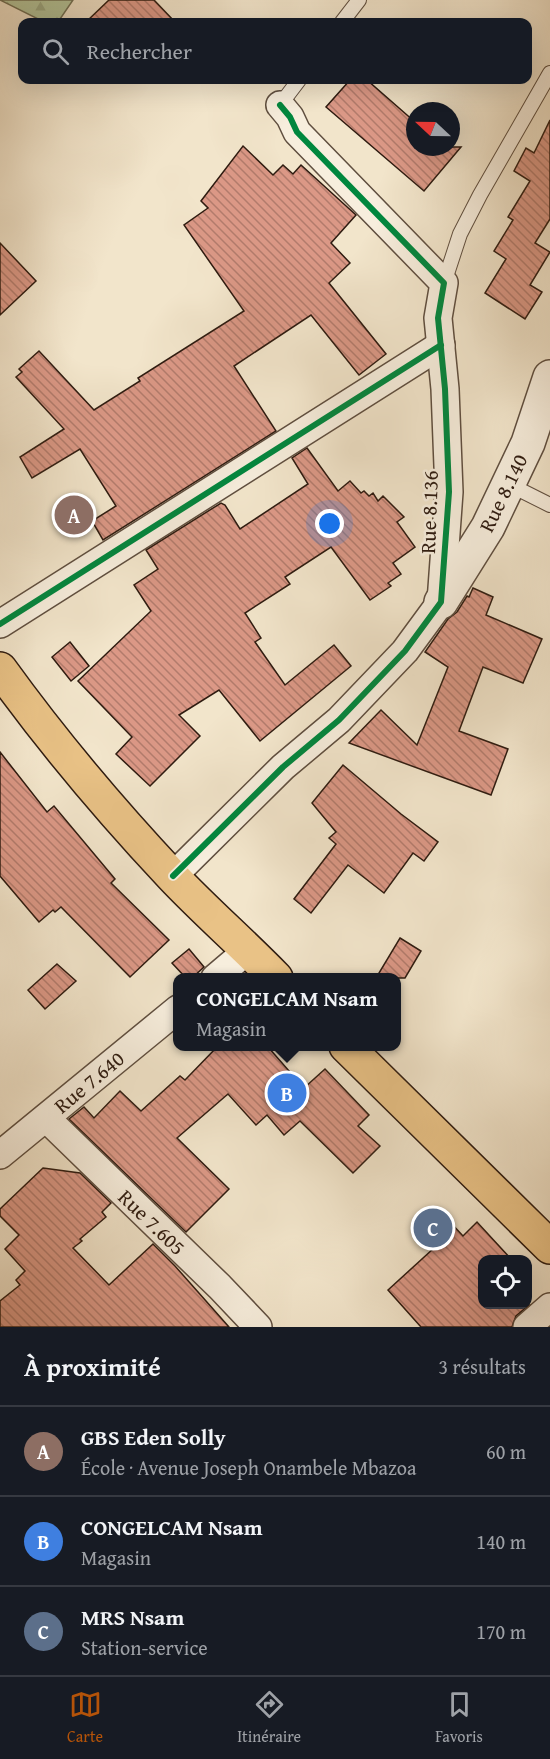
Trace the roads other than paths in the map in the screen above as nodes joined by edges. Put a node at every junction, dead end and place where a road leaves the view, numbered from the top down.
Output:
1 (359, 0) edge
2 (345, 18) edge
3 (550, 73) edge
4 (296, 84) edge
5 (280, 105) joint
6 (444, 283) junction
7 (441, 345) junction
8 (550, 376) edge
9 (508, 484) junction
10 (550, 505) edge
11 (441, 602) junction
12 (0, 624) edge
13 (0, 669) edge
14 (173, 876) junction
15 (248, 950) junction
16 (221, 973) edge
17 (271, 973) edge
18 (173, 1012) edge
19 (350, 1051) edge
20 (46, 1118) junction
21 (0, 1155) edge
22 (550, 1247) edge
23 (550, 1307) edge
24 (258, 1327) edge
25 (527, 1327) edge

1 - 2 lane
3 - 6 lane
4 - 5 lane
5 - 6 street
6 - 7 street, Rue 8.136
7 - 11 street, Rue 8.136
7 - 12 street
8 - 9 street, Rue 8.140
9 - 10 lane
9 - 11 street, Rue 8.140
11 - 14 street
13 - 14 main road
14 - 15 main road
15 - 16 street
15 - 17 main road
18 - 20 street, Rue 7.640
19 - 22 main road
20 - 21 street, Rue 7.640
20 - 24 street, Rue 7.605
23 - 25 street

